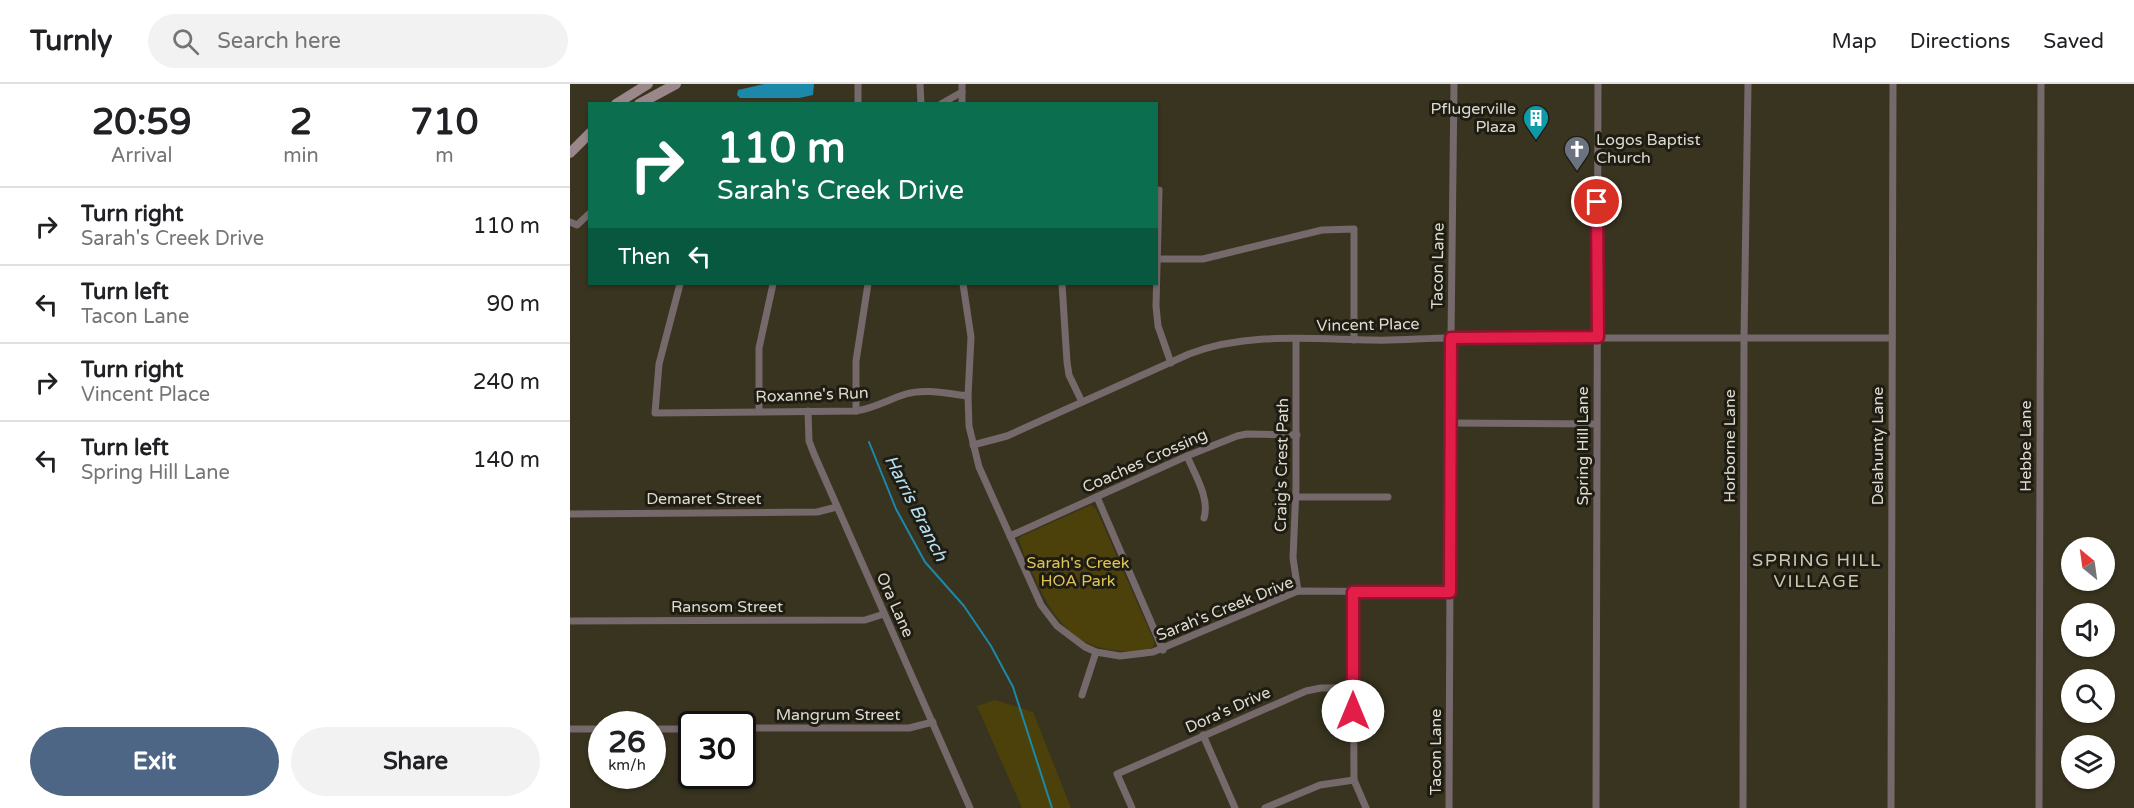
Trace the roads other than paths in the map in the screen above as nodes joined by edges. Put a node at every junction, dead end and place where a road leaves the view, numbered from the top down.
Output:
1 (648, 84) edge
2 (676, 84) edge
3 (858, 84) edge
4 (921, 84) edge
5 (962, 84) edge
6 (1454, 84) edge
7 (1598, 84) edge
8 (1748, 84) edge
9 (1893, 84) edge
10 (2041, 84) edge
11 (962, 92) junction
12 (619, 102) edge
13 (643, 102) edge
14 (858, 102) edge
15 (921, 102) edge
16 (944, 102) edge
17 (962, 102) edge
18 (588, 135) edge
19 (570, 153) edge
20 (588, 215) edge
21 (570, 222) edge
22 (1158, 259) edge
23 (680, 285) edge
24 (773, 285) edge
25 (868, 285) edge
26 (963, 285) edge
27 (1062, 285) edge
28 (1157, 285) edge
29 (1598, 337) junction
30 (1451, 338) junction
31 (1744, 338) junction
32 (1892, 338) junction
33 (1296, 339) junction
34 (1354, 340) junction
35 (1171, 363) junction
36 (968, 396) junction
37 (1082, 402) junction
38 (759, 411) junction
39 (808, 411) junction
40 (856, 411) junction
41 (1450, 423) junction
42 (1596, 424) junction
43 (1297, 435) junction
44 (973, 445) junction
45 (1187, 456) junction
46 (1097, 497) junction
47 (1296, 497) junction
48 (1389, 497) dead end
49 (837, 507) junction
50 (570, 514) edge
51 (1204, 518) dead end
52 (1010, 536) junction
53 (1298, 591) junction
54 (1353, 592) junction
55 (1450, 592) junction
56 (884, 614) junction
57 (570, 621) edge
58 (1163, 650) junction
59 (1096, 652) junction
60 (1353, 688) junction
61 (1082, 695) dead end
62 (933, 722) junction
63 (756, 728) edge
64 (570, 729) edge
65 (588, 729) edge
66 (1203, 735) junction
67 (1354, 780) junction
68 (970, 808) edge
69 (1132, 808) edge
70 (1235, 808) edge
71 (1265, 808) edge
72 (1366, 808) edge
73 (1449, 808) edge
74 (1596, 808) edge
75 (1743, 808) edge
76 (1891, 808) edge
77 (2039, 808) edge

1 - 12 main road
2 - 13 main road
3 - 14 street
4 - 15 street
5 - 11 street
6 - 30 street, Tacon Lane
7 - 29 street, Spring Hill Lane
8 - 31 street, Horborne Lane
9 - 32 street, Delahunty Lane
10 - 77 street, Hebbe Lane
11 - 16 street
11 - 17 street
18 - 19 main road
20 - 21 street
22 - 34 street
23 - 38 street, Roxanne's Run
24 - 38 street
25 - 40 street
26 - 36 street, Sarah's Creek Drive
27 - 37 street
28 - 35 street
29 - 30 street, Vincent Place
29 - 31 street, Vincent Place
29 - 42 street, Spring Hill Lane
30 - 34 street, Vincent Place
30 - 41 street, Tacon Lane
31 - 32 street, Vincent Place
31 - 75 street, Horborne Lane
32 - 76 street, Delahunty Lane
33 - 34 street, Vincent Place
33 - 35 street, Vincent Place
33 - 43 street, Craig's Crest Path
35 - 37 street, Vincent Place
36 - 40 street, Roxanne's Run
36 - 44 street, Sarah's Creek Drive
37 - 44 street, Vincent Place
38 - 39 street, Roxanne's Run
39 - 40 street, Roxanne's Run
39 - 49 street, Ora Lane
41 - 42 street
41 - 55 street, Tacon Lane
42 - 74 street, Spring Hill Lane
43 - 45 street, Coaches Crossing
43 - 47 street, Craig's Crest Path
44 - 52 street, Sarah's Creek Drive
45 - 46 street, Coaches Crossing
45 - 51 street
46 - 52 street, Coaches Crossing
46 - 58 street
47 - 48 street
47 - 53 street, Craig's Crest Path
49 - 50 street, Demaret Street
49 - 56 street, Ora Lane
52 - 59 street, Sarah's Creek Drive
53 - 54 street, Sarah's Creek Drive
53 - 58 street, Sarah's Creek Drive
54 - 55 street, Sarah's Creek Drive
54 - 60 street
55 - 73 street, Tacon Lane
56 - 57 street, Ransom Street
56 - 62 street, Ora Lane
58 - 59 street, Sarah's Creek Drive
59 - 61 street
60 - 66 street, Dora's Drive
60 - 67 street
62 - 63 street, Mangrum Street
62 - 68 street, Ora Lane
64 - 65 street
66 - 69 street, Dora's Drive
66 - 70 street
67 - 71 street
67 - 72 street

